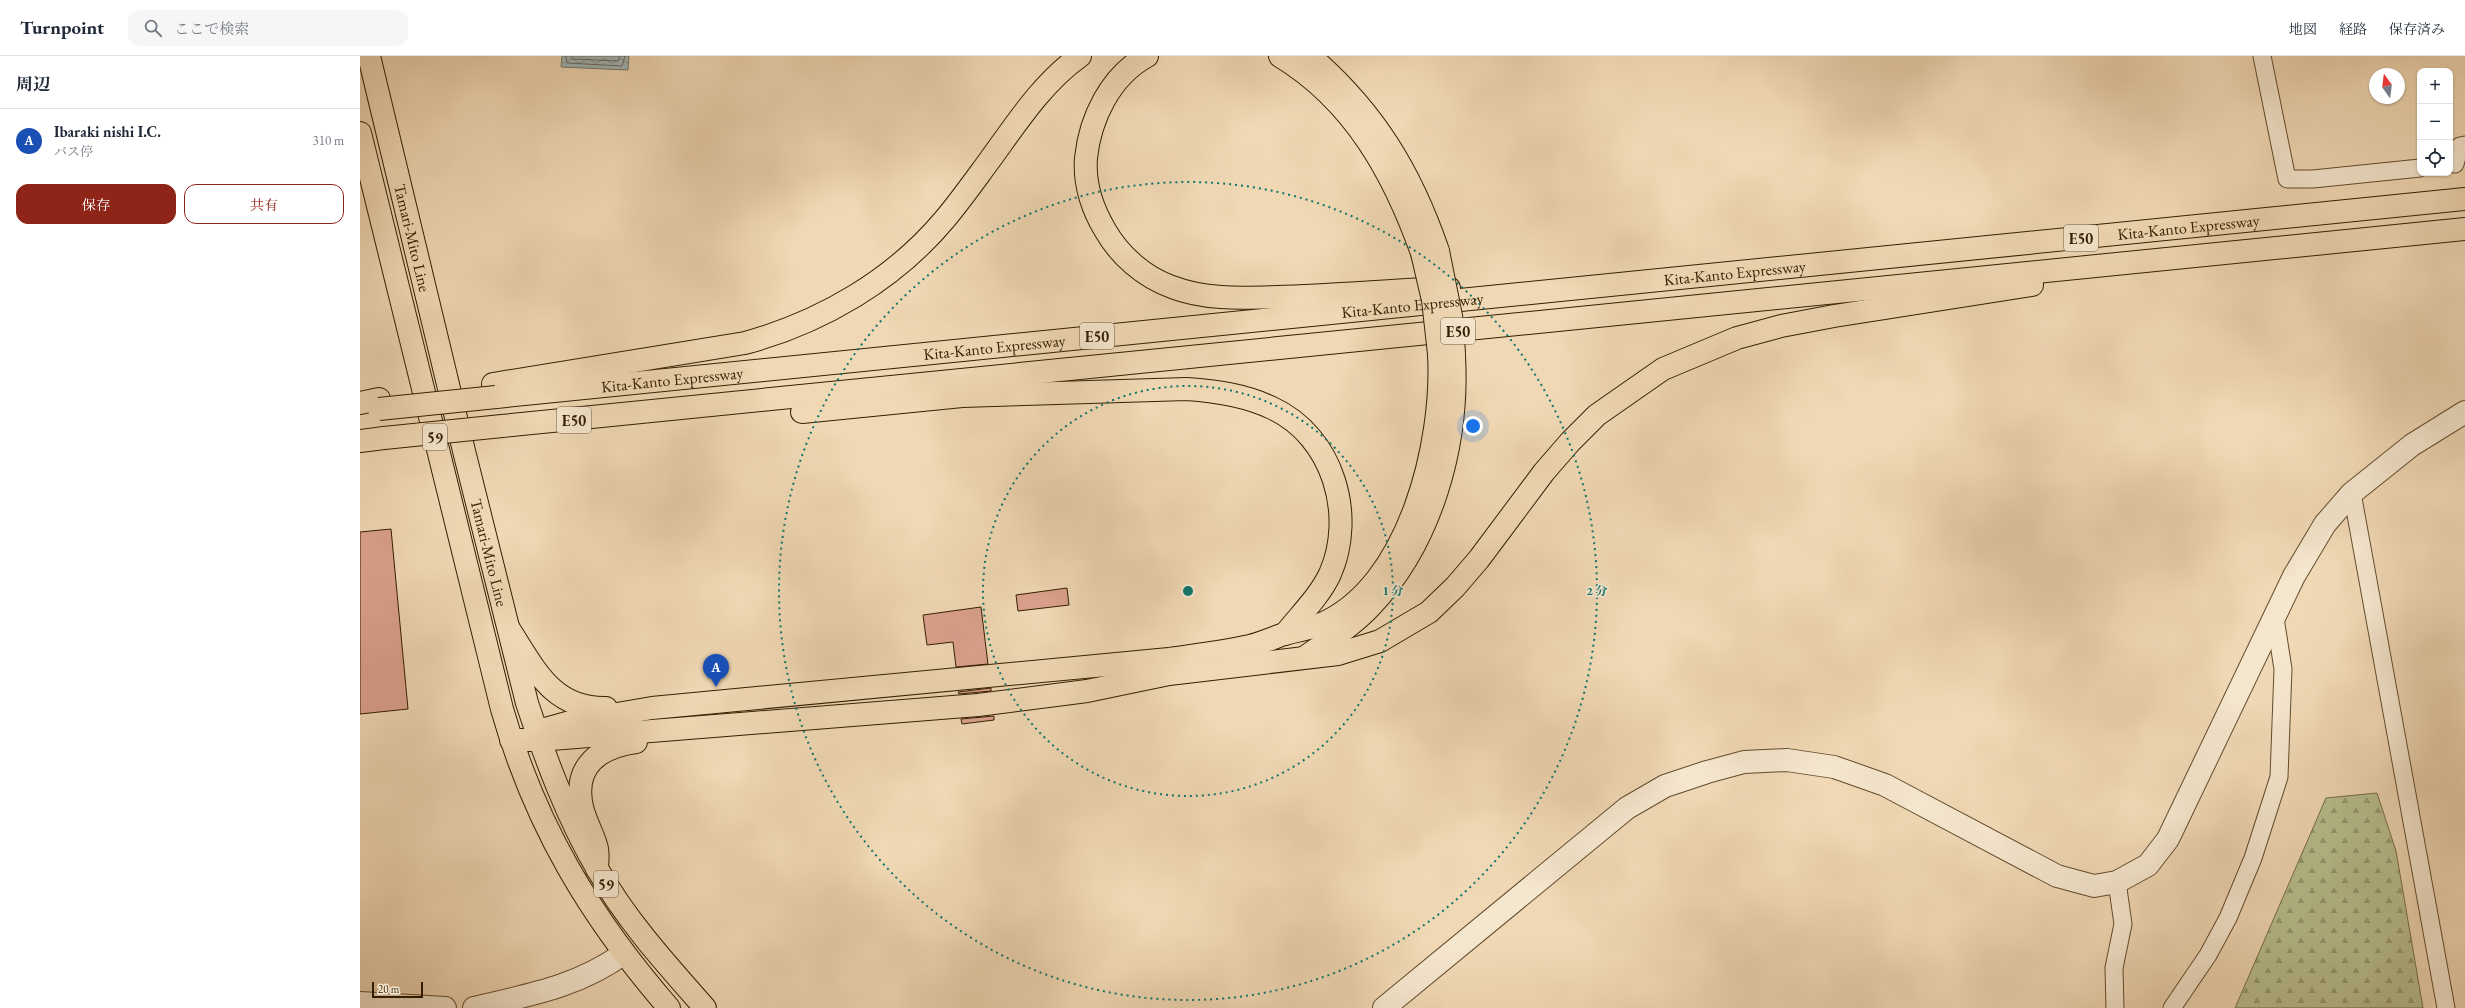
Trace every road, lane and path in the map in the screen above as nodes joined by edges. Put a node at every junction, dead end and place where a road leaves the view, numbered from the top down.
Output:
1 (369, 56) edge
2 (1080, 56) edge
3 (1147, 56) edge
4 (1280, 56) edge
5 (1310, 56) edge
6 (2262, 56) edge
7 (360, 133) edge
8 (2465, 145) edge
9 (2457, 164) edge
10 (2417, 168) edge
11 (2465, 199) edge
12 (2465, 229) edge
13 (2270, 248) junction
14 (1430, 252) junction
15 (1698, 277) junction
16 (1446, 354) junction
17 (494, 391) junction
18 (370, 405) edge
19 (646, 412) junction
20 (2465, 412) edge
21 (360, 441) edge
22 (2352, 493) junction
23 (2275, 618) junction
24 (509, 629) junction
25 (1285, 634) junction
26 (1304, 657) junction
27 (652, 708) junction
28 (700, 727) junction
29 (538, 736) junction
30 (511, 740) junction
31 (598, 869) junction
32 (2117, 882) junction
33 (623, 954) junction
34 (360, 1003) edge
35 (445, 1008) edge
36 (474, 1008) edge
37 (669, 1008) edge
38 (705, 1008) edge
39 (1384, 1008) edge
40 (2115, 1008) edge
41 (2172, 1008) edge
42 (2446, 1008) edge

1 - 24 main road, Tamari-Mito Line / 59
2 - 17 main road
3 - 15 main road
4 - 14 main road
5 - 14 main road
6 - 10 street
7 - 30 main road, Tamari-Mito Line / 59
8 - 9 street
11 - 15 main road, Kita-Kanto Expressway / E50
12 - 13 main road, Kita-Kanto Expressway / E50
13 - 19 main road, Kita-Kanto Expressway / E50
13 - 26 main road
14 - 16 main road, bridge
15 - 17 main road, Kita-Kanto Expressway / E50
16 - 25 main road
16 - 26 main road
17 - 18 main road
19 - 21 main road, Kita-Kanto Expressway / E50, bridge
19 - 25 main road
20 - 22 street
22 - 23 street
22 - 42 street
23 - 32 street
23 - 41 street
24 - 27 main road
24 - 29 main road, Tamari-Mito Line / 59
25 - 27 main road
26 - 28 main road
27 - 29 main road
28 - 29 main road
28 - 31 main road
29 - 30 main road
29 - 31 main road, Tamari-Mito Line / 59
30 - 33 main road, Tamari-Mito Line / 59
31 - 38 main road, Tamari-Mito Line / 59
32 - 39 street
32 - 40 street
33 - 36 street
33 - 37 main road, Tamari-Mito Line / 59
34 - 35 street

